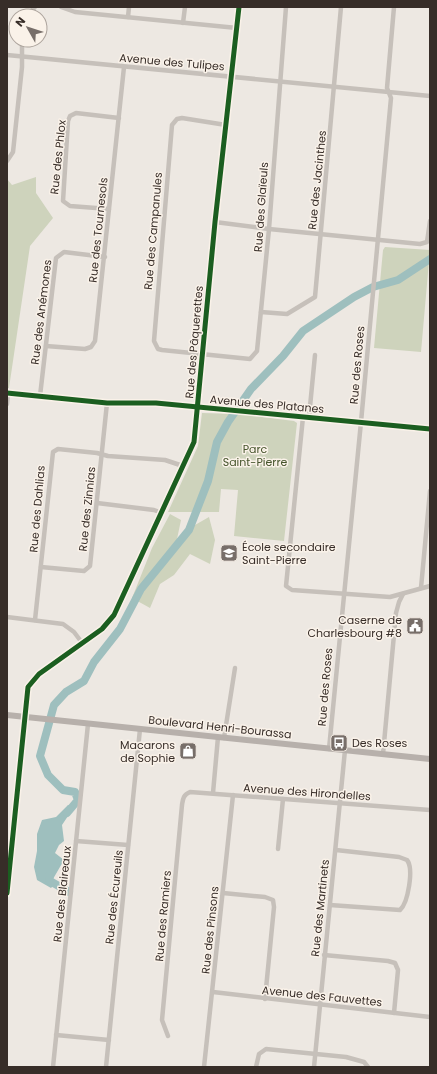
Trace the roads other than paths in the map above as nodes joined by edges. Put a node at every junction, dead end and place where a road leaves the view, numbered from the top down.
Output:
1 (61, 7) edge
2 (129, 7) edge
3 (185, 7) edge
4 (239, 7) edge
5 (286, 7) edge
6 (341, 7) edge
7 (394, 7) edge
8 (128, 17) junction
9 (183, 23) junction
10 (237, 28) junction
11 (22, 48) edge
12 (7, 55) edge
13 (21, 56) junction
14 (124, 67) junction
15 (232, 77) junction
16 (279, 82) junction
17 (335, 87) junction
18 (388, 92) junction
19 (430, 96) edge
20 (119, 118) junction
21 (226, 125) junction
22 (7, 161) edge
23 (109, 209) junction
24 (430, 221) edge
25 (215, 222) junction
26 (269, 230) junction
27 (321, 235) junction
28 (377, 240) junction
29 (105, 257) junction
30 (261, 312) junction
31 (46, 346) junction
32 (316, 355) dead end
33 (203, 356) junction
34 (8, 393) edge
35 (40, 396) junction
36 (107, 403) junction
37 (7, 404) edge
38 (198, 408) junction
39 (303, 417) junction
40 (309, 417) junction
41 (361, 422) junction
42 (430, 429) edge
43 (102, 455) junction
44 (183, 466) junction
45 (430, 491) edge
46 (97, 504) junction
47 (162, 513) junction
48 (41, 567) junction
49 (430, 586) edge
50 (421, 588) junction
51 (343, 593) junction
52 (403, 594) junction
53 (7, 617) edge
54 (35, 620) junction
55 (83, 644) junction
56 (235, 668) dead end
57 (7, 715) edge
58 (26, 717) junction
59 (88, 724) junction
60 (140, 729) junction
61 (221, 738) junction
62 (329, 749) junction
63 (345, 750) junction
64 (383, 754) junction
65 (430, 759) edge
66 (213, 794) junction
67 (233, 795) junction
68 (184, 796) joint
69 (283, 799) junction
70 (340, 802) junction
71 (430, 810) edge
72 (76, 841) junction
73 (128, 845) junction
74 (278, 849) dead end
75 (336, 850) junction
76 (7, 893) edge
77 (223, 893) junction
78 (330, 905) junction
79 (324, 955) junction
80 (213, 992) junction
81 (265, 999) junction
82 (320, 1005) junction
83 (394, 1013) junction
84 (430, 1017) edge
85 (56, 1035) junction
86 (168, 1036) dead end
87 (109, 1040) junction
88 (316, 1054) junction
89 (53, 1067) edge
90 (106, 1067) edge
91 (204, 1067) edge
92 (256, 1067) edge
93 (314, 1067) edge
94 (368, 1067) edge

1 - 8 street
2 - 8 street
3 - 9 street
4 - 10 street, Rue des Pâquerettes
5 - 16 street, Rue des Glaïeuls
6 - 17 street, Rue des Jacinthes
7 - 18 street, Rue des Roses
8 - 9 street
9 - 10 street
10 - 15 street, Rue des Pâquerettes
11 - 13 street
12 - 13 street, Avenue des Tulipes
13 - 14 street, Avenue des Tulipes
13 - 22 street
14 - 15 street, Avenue des Tulipes
14 - 20 street, Rue des Tournesols
15 - 16 street, Avenue des Tulipes
15 - 21 street, Rue des Pâquerettes
16 - 17 street, Avenue des Tulipes
16 - 26 street, Rue des Glaïeuls
17 - 18 street, Avenue des Tulipes
17 - 27 street, Rue des Jacinthes
18 - 19 street, Avenue des Tulipes
18 - 28 street, Rue des Roses
20 - 23 street, Rue des Tournesols
20 - 23 street, Rue des Phlox
21 - 25 street, Rue des Pâquerettes
21 - 33 street, Rue des Campanules
23 - 29 street, Rue des Tournesols
24 - 28 street
25 - 26 street
25 - 33 street, Rue des Pâquerettes
26 - 27 street
26 - 30 street, Rue des Glaïeuls
27 - 28 street
27 - 30 street, Rue des Jacinthes
28 - 41 street, Rue des Roses
29 - 31 street, Rue des Tournesols
29 - 31 street, Rue des Anémones
30 - 33 street, Rue des Glaïeuls
31 - 35 street, Rue des Anémones
32 - 40 street
33 - 38 street, Rue des Pâquerettes
34 - 35 street, Avenue des Platanes
34 - 37 street
35 - 36 street, Avenue des Platanes
36 - 38 street, Avenue des Platanes
36 - 43 street, Rue des Zinnias
38 - 39 street, Avenue des Platanes
38 - 44 street, Rue des Pâquerettes
39 - 40 street, Avenue des Platanes
39 - 51 street
40 - 41 street, Avenue des Platanes
41 - 42 street, Avenue des Platanes
41 - 51 street, Rue des Roses
43 - 44 street
43 - 46 street, Rue des Zinnias
43 - 48 street, Rue des Dahlias
44 - 47 street, Rue des Pâquerettes
45 - 50 street
46 - 47 street
46 - 48 street, Rue des Zinnias
47 - 55 street, Rue des Pâquerettes
48 - 54 street, Rue des Dahlias
49 - 50 street
50 - 52 street
51 - 52 street
51 - 62 street, Rue des Roses
52 - 64 street
53 - 54 street
54 - 55 street
55 - 58 street, Rue des Pâquerettes
56 - 61 street
57 - 58 main road, Boulevard Henri-Bourassa
58 - 59 main road, Boulevard Henri-Bourassa
58 - 76 street, Rue des Pâquerettes
59 - 60 main road, Boulevard Henri-Bourassa
59 - 72 street, Rue des Blaireaux
60 - 61 main road, Boulevard Henri-Bourassa
60 - 73 street, Rue des Écureuils
61 - 62 main road, Boulevard Henri-Bourassa
61 - 66 street
62 - 63 main road, Boulevard Henri-Bourassa
63 - 64 main road, Boulevard Henri-Bourassa
63 - 70 street, Rue des Martinets
64 - 65 main road, Boulevard Henri-Bourassa
66 - 67 street, Avenue des Hirondelles
66 - 68 street, Avenue des Hirondelles
67 - 69 street, Avenue des Hirondelles
67 - 77 street, Rue des Pinsons
68 - 86 street, Rue des Ramiers
69 - 70 street, Avenue des Hirondelles
69 - 74 street
70 - 71 street, Avenue des Hirondelles
70 - 75 street, Rue des Martinets
72 - 73 street
72 - 85 street, Rue des Blaireaux
73 - 87 street, Rue des Écureuils
75 - 78 street, Rue des Martinets
75 - 78 street
77 - 80 street, Rue des Pinsons
77 - 81 street
78 - 79 street, Rue des Martinets
79 - 82 street, Rue des Martinets
79 - 83 street
80 - 81 street, Avenue des Fauvettes
80 - 91 street, Rue des Pinsons
81 - 82 street, Avenue des Fauvettes
82 - 83 street, Avenue des Fauvettes
82 - 88 street, Rue des Martinets
83 - 84 street, Avenue des Fauvettes
85 - 87 street
85 - 89 street, Rue des Blaireaux
87 - 90 street, Rue des Écureuils
88 - 92 street
88 - 93 street, Rue des Martinets
88 - 94 street

